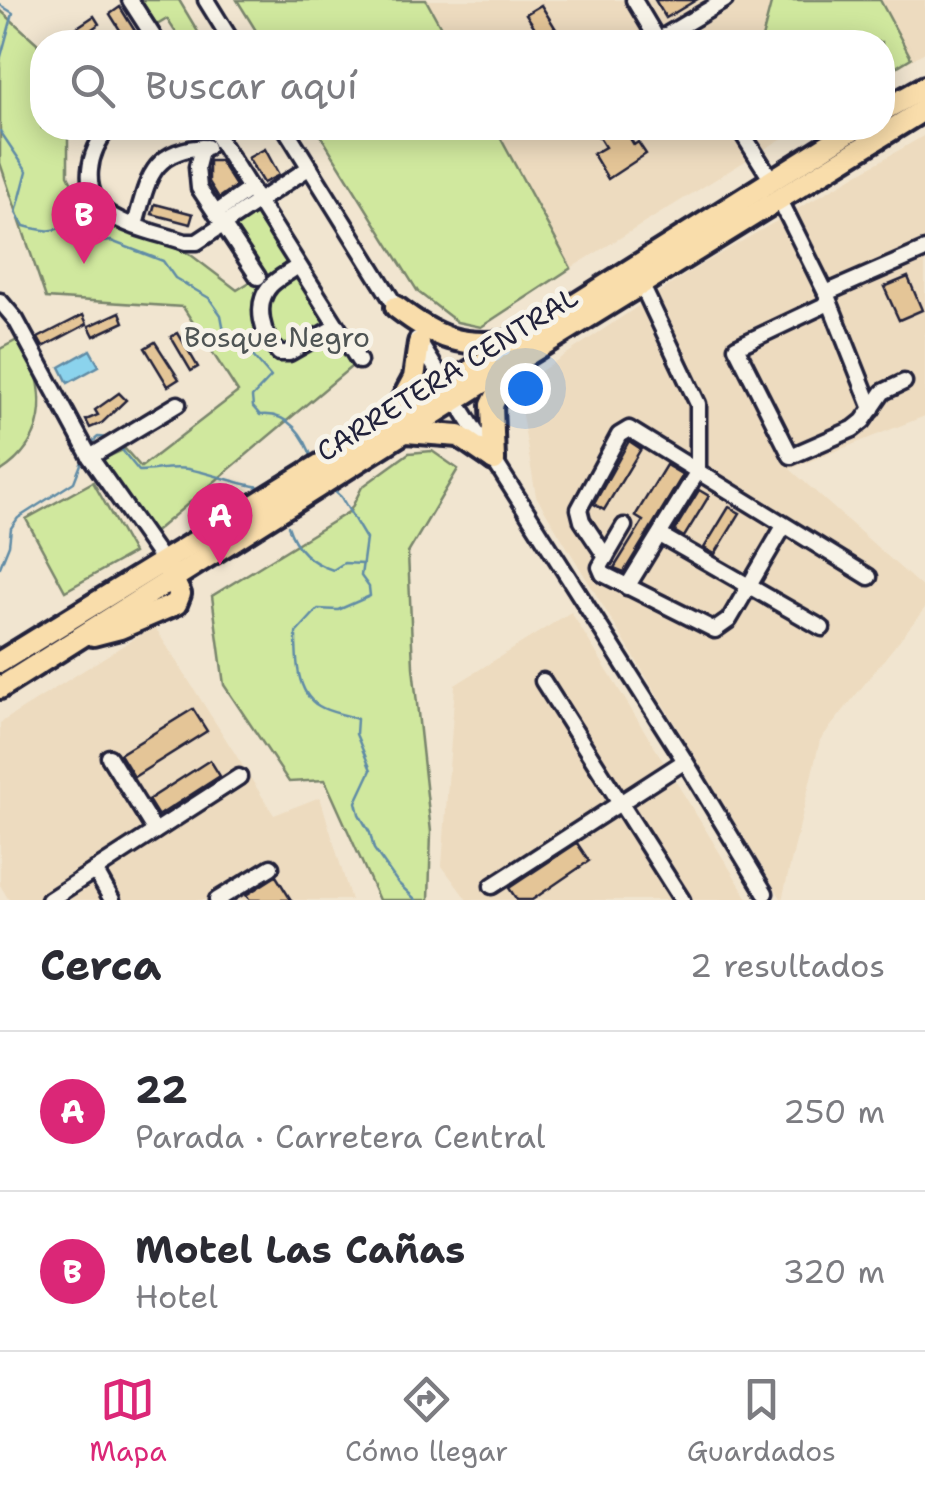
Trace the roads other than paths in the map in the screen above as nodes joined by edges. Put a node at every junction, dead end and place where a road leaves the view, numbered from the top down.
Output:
1 (130, 0) edge
2 (206, 0) edge
3 (634, 0) edge
4 (725, 0) edge
5 (149, 30) edge
6 (225, 30) edge
7 (652, 30) edge
8 (677, 30) edge
9 (925, 87) edge
10 (895, 104) edge
11 (925, 109) edge
12 (895, 125) edge
13 (100, 140) edge
14 (220, 140) edge
15 (293, 140) edge
16 (746, 140) edge
17 (838, 140) edge
18 (866, 140) edge
19 (224, 146) junction
20 (202, 147) junction
21 (310, 167) junction
22 (775, 188) junction
23 (255, 195) junction
24 (220, 218) junction
25 (135, 225) junction
26 (925, 250) edge
27 (298, 266) junction
28 (637, 276) junction
29 (258, 278) dead end
30 (827, 298) junction
31 (0, 301) edge
32 (396, 307) junction
33 (335, 326) junction
34 (519, 340) junction
35 (420, 342) junction
36 (359, 361) dead end
37 (512, 364) junction
38 (904, 382) dead end
39 (452, 393) junction
40 (178, 404) dead end
41 (872, 409) junction
42 (398, 426) junction
43 (90, 456) junction
44 (494, 460) junction
45 (698, 471) junction
46 (624, 526) dead end
47 (784, 526) junction
48 (660, 535) junction
49 (606, 557) junction
50 (168, 569) junction
51 (870, 577) dead end
52 (628, 586) junction
53 (751, 587) junction
54 (822, 628) dead end
55 (0, 662) edge
56 (544, 681) dead end
57 (0, 688) edge
58 (109, 756) dead end
59 (685, 761) junction
60 (239, 777) dead end
61 (621, 802) junction
62 (155, 832) junction
63 (271, 867) dead end
64 (94, 870) junction
65 (492, 886) dead end
66 (765, 894) dead end
67 (49, 900) edge
68 (112, 900) edge
69 (217, 900) edge
70 (682, 900) edge

1 - 5 street
2 - 6 street
3 - 7 street
4 - 8 street
9 - 10 highway
11 - 12 highway, CARRETERA CENTRAL
13 - 25 street
14 - 19 street
15 - 21 street
16 - 22 street
17 - 22 highway, CARRETERA CENTRAL
18 - 22 highway, CARRETERA CENTRAL
19 - 20 street
19 - 23 street
20 - 24 street
20 - 25 street
21 - 23 street
21 - 32 street
22 - 28 highway, CARRETERA CENTRAL
22 - 30 street
23 - 24 street
23 - 27 street
24 - 25 street
24 - 29 street
26 - 30 street
27 - 33 street
27 - 33 street
28 - 34 highway, CARRETERA CENTRAL
28 - 37 highway, CARRETERA CENTRAL
28 - 45 street
30 - 41 street
30 - 41 street
31 - 43 street
32 - 34 highway
32 - 35 street
33 - 36 street
34 - 39 highway, CARRETERA CENTRAL
35 - 39 street
35 - 42 highway
37 - 39 highway, CARRETERA CENTRAL
37 - 44 highway
38 - 41 street
39 - 42 highway, CARRETERA CENTRAL
39 - 44 street
40 - 43 street
42 - 44 highway
42 - 50 highway, CARRETERA CENTRAL
43 - 50 street
44 - 59 street
45 - 47 street
45 - 48 street
45 - 49 street
46 - 49 street
47 - 51 street
47 - 53 street
48 - 52 street
48 - 53 street
49 - 52 street
50 - 55 highway, CARRETERA CENTRAL
50 - 57 highway
52 - 53 street
53 - 54 street
56 - 61 street
58 - 62 street
59 - 61 street
59 - 66 street
60 - 62 street
61 - 65 street
61 - 70 street
62 - 64 street
63 - 69 street
64 - 67 street
64 - 68 street

